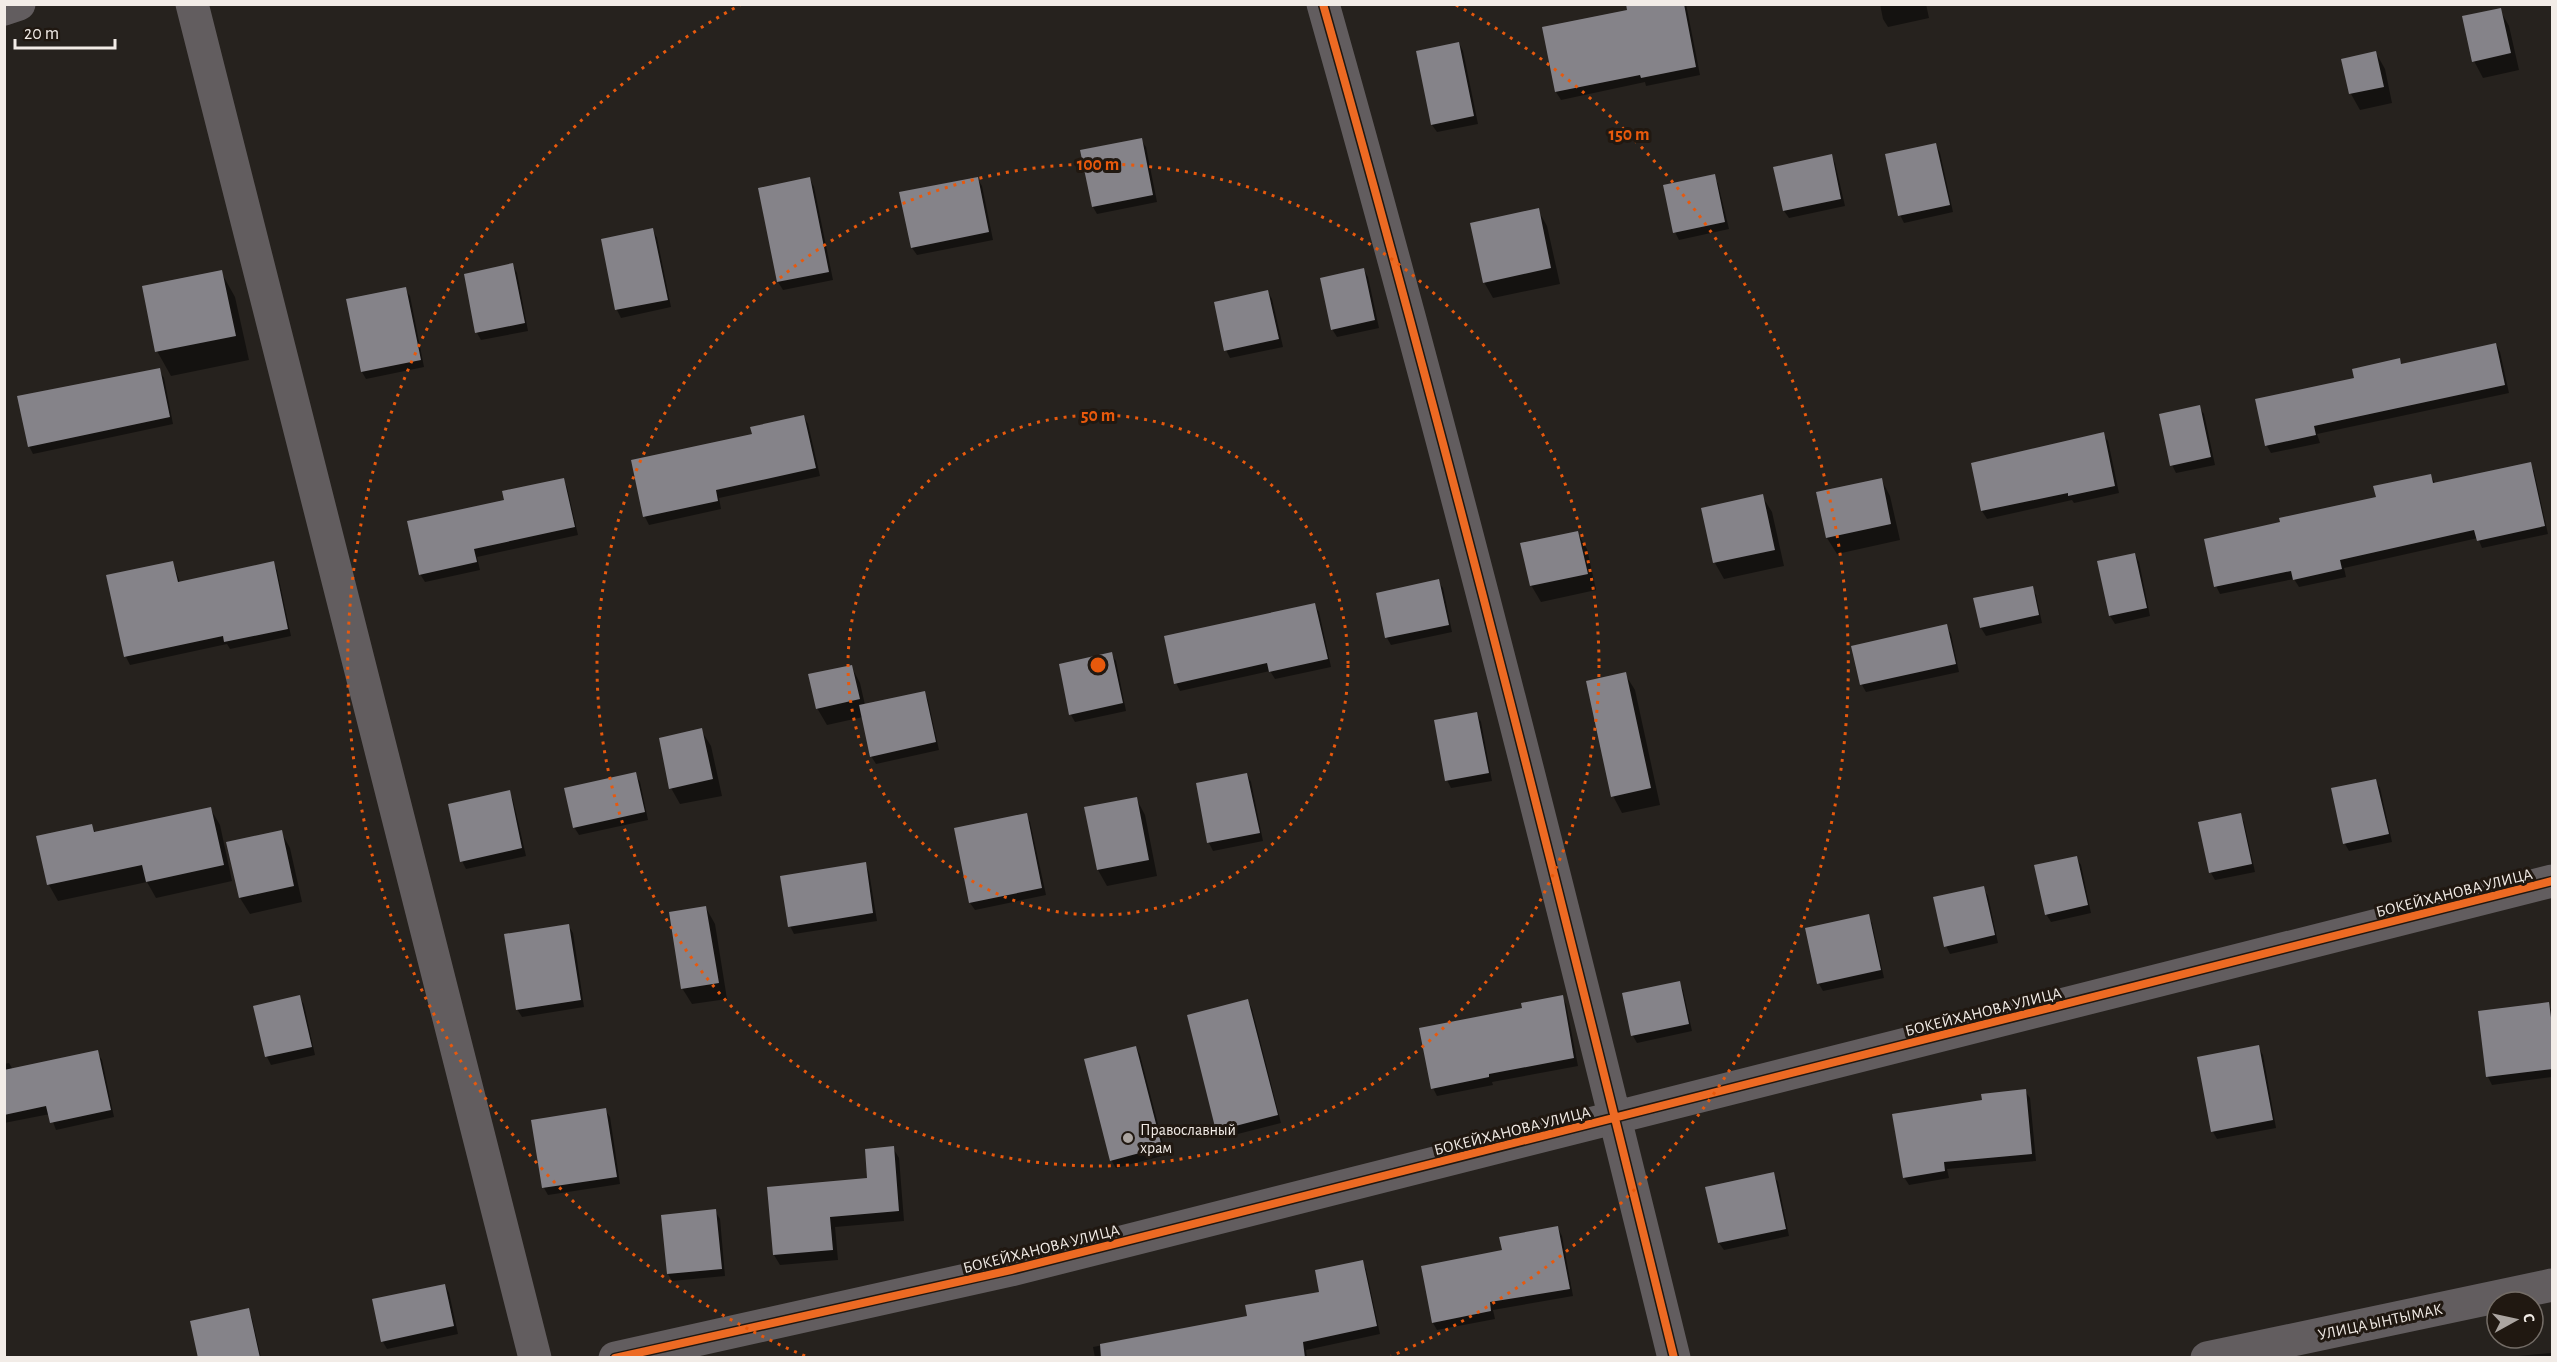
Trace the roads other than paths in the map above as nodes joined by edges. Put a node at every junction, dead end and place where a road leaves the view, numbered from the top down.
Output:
1 (19, 4) edge
2 (192, 4) edge
3 (1323, 4) edge
4 (4, 9) edge
5 (2553, 880) edge
6 (1615, 1118) junction
7 (2553, 1285) edge
8 (535, 1358) edge
9 (615, 1358) edge
10 (1674, 1358) edge
11 (2206, 1358) edge

1 - 4 street
2 - 8 street
3 - 6 street
5 - 6 street, БОКЕЙХАНОВА УЛИЦА
6 - 9 street, БОКЕЙХАНОВА УЛИЦА
6 - 10 street
7 - 11 street, УЛИЦА ЫНТЫМАК

